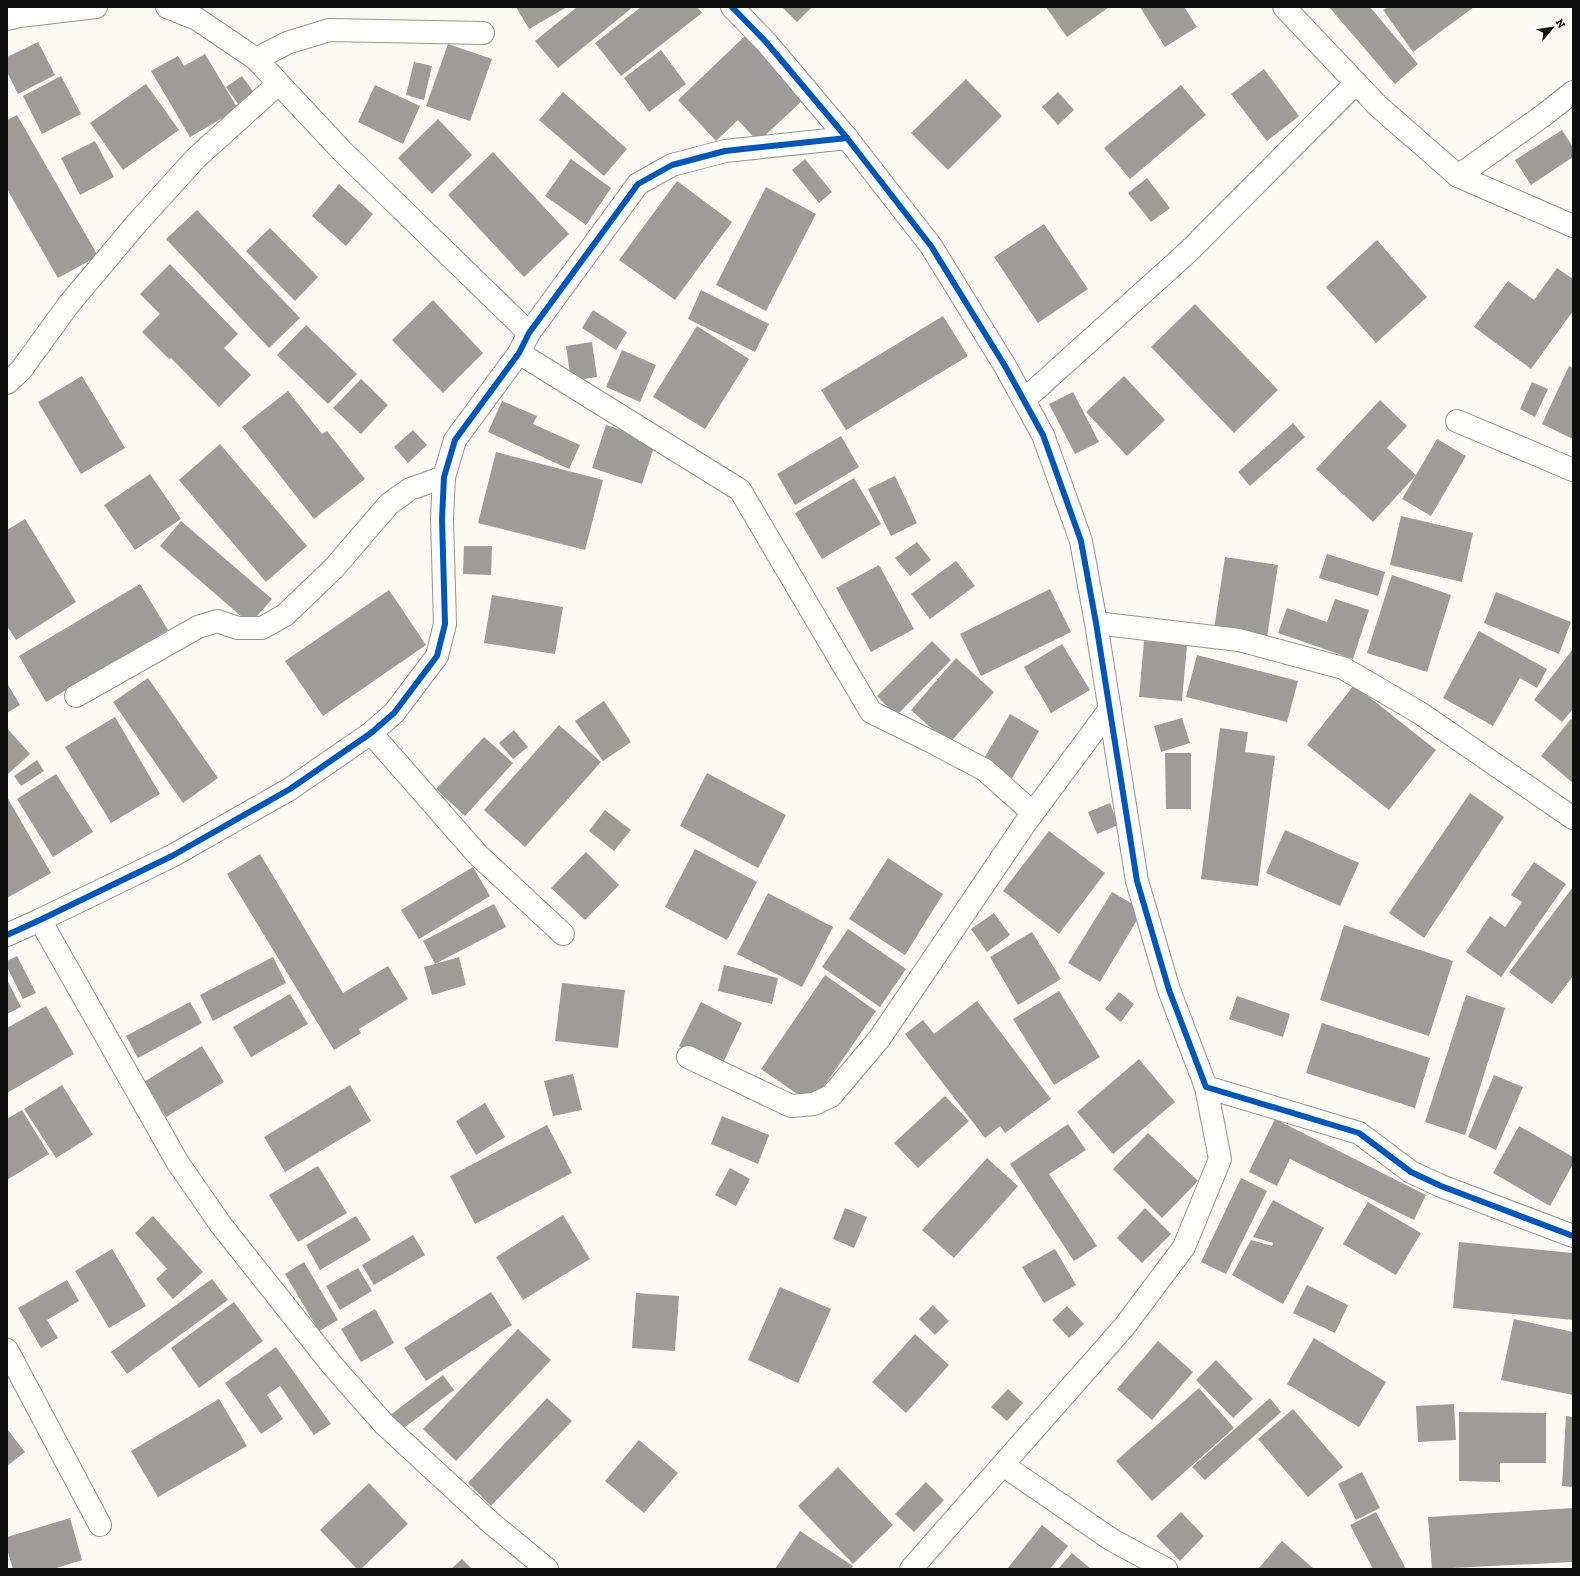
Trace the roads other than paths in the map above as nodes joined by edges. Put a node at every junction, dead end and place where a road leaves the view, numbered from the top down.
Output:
1 (96, 7) edge
2 (168, 7) edge
3 (732, 7) edge
4 (1284, 7) edge
5 (7, 19) edge
6 (483, 33) dead end
7 (256, 59) junction
8 (1356, 83) junction
9 (278, 84) junction
10 (1573, 92) edge
11 (847, 138) junction
12 (1458, 176) junction
13 (1573, 226) edge
14 (529, 333) junction
15 (519, 353) junction
16 (7, 383) edge
17 (1024, 400) junction
18 (1457, 421) dead end
19 (1573, 470) edge
20 (444, 477) junction
21 (1096, 623) junction
22 (76, 696) dead end
23 (1110, 709) junction
24 (370, 733) junction
25 (1033, 813) junction
26 (1573, 818) edge
27 (40, 920) junction
28 (563, 934) dead end
29 (7, 935) edge
30 (688, 1057) dead end
31 (1206, 1087) junction
32 (1573, 1236) edge
33 (7, 1350) edge
34 (1003, 1465) junction
35 (100, 1525) dead end
36 (547, 1569) edge
37 (911, 1569) edge
38 (1166, 1569) edge

1 - 5 street
2 - 7 street
3 - 11 street
4 - 8 street
6 - 7 street
7 - 9 street
8 - 12 street
8 - 17 street
9 - 14 street
9 - 16 street
10 - 12 street
11 - 14 street
11 - 17 street
12 - 13 street
14 - 15 street
15 - 20 street
15 - 25 street
17 - 21 street
18 - 19 street
20 - 22 street
20 - 24 street
21 - 23 street
21 - 26 street
23 - 25 street
23 - 31 street
24 - 27 street
24 - 28 street
25 - 30 street
27 - 29 street
27 - 36 street
31 - 32 street
31 - 34 street
33 - 35 street
34 - 37 street
34 - 38 street

